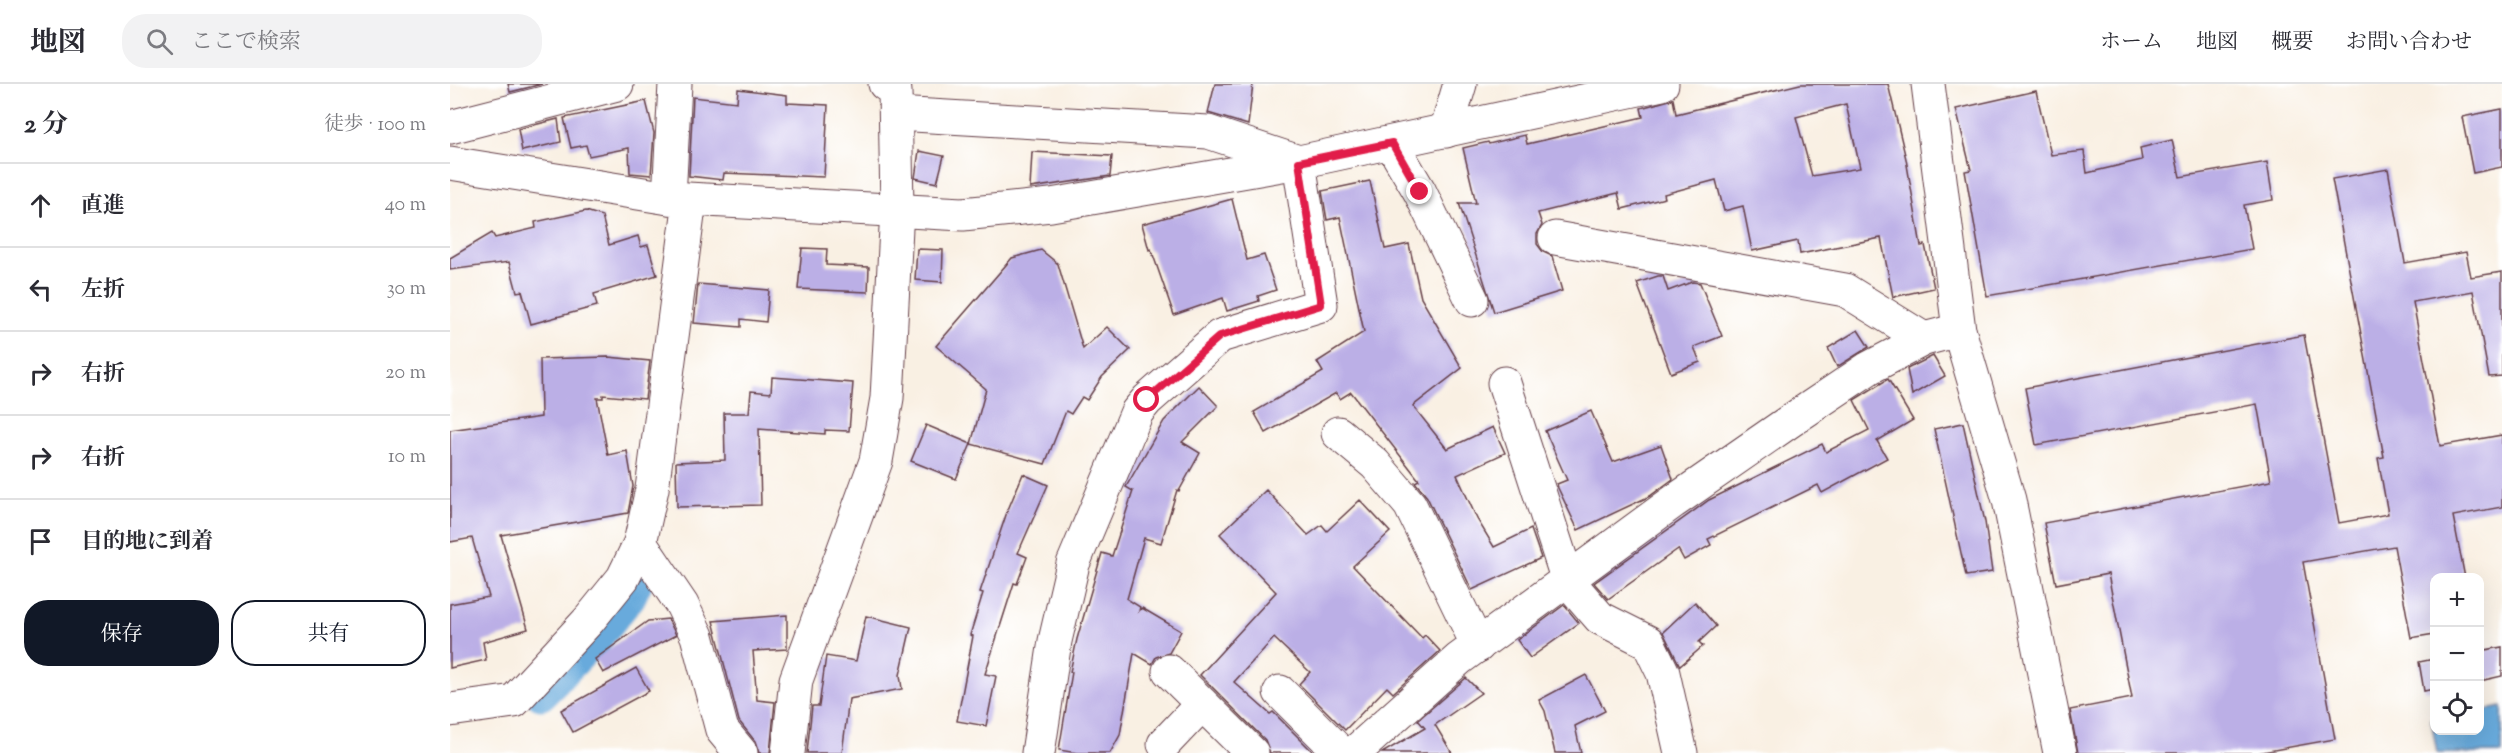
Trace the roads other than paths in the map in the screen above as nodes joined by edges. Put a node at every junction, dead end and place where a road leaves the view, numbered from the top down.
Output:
1 (617, 84) edge
2 (675, 84) edge
3 (1460, 84) edge
4 (1662, 84) edge
5 (1928, 84) edge
6 (893, 93) edge
7 (450, 127) edge
8 (1446, 131) junction
9 (1392, 143) junction
10 (1299, 162) junction
11 (450, 163) edge
12 (680, 199) junction
13 (897, 209) junction
14 (1555, 238) dead end
15 (1472, 300) dead end
16 (1959, 330) junction
17 (1924, 339) junction
18 (1504, 383) dead end
19 (1338, 432) dead end
20 (640, 543) junction
21 (1568, 581) junction
22 (1478, 646) junction
23 (1169, 672) dead end
24 (1280, 692) dead end
25 (1202, 704) junction
26 (450, 710) edge
27 (1164, 744) dead end
28 (741, 753) edge
29 (788, 753) edge
30 (1038, 753) edge
31 (1252, 753) edge
32 (1341, 753) edge
33 (1354, 753) edge
34 (1681, 753) edge
35 (2060, 753) edge

1 - 7 street
2 - 12 street
3 - 8 street
4 - 8 street
5 - 16 street
6 - 10 street
6 - 13 street
8 - 9 street
9 - 10 street
9 - 15 street
10 - 13 street
10 - 30 street
11 - 12 street
12 - 13 street
12 - 20 street
13 - 29 street
14 - 17 street
16 - 17 street
16 - 35 street
17 - 21 street
18 - 21 street
19 - 22 street
20 - 26 street
20 - 28 street
21 - 22 street
21 - 34 street
22 - 33 street
23 - 25 street
24 - 32 street
25 - 27 street
25 - 31 street

